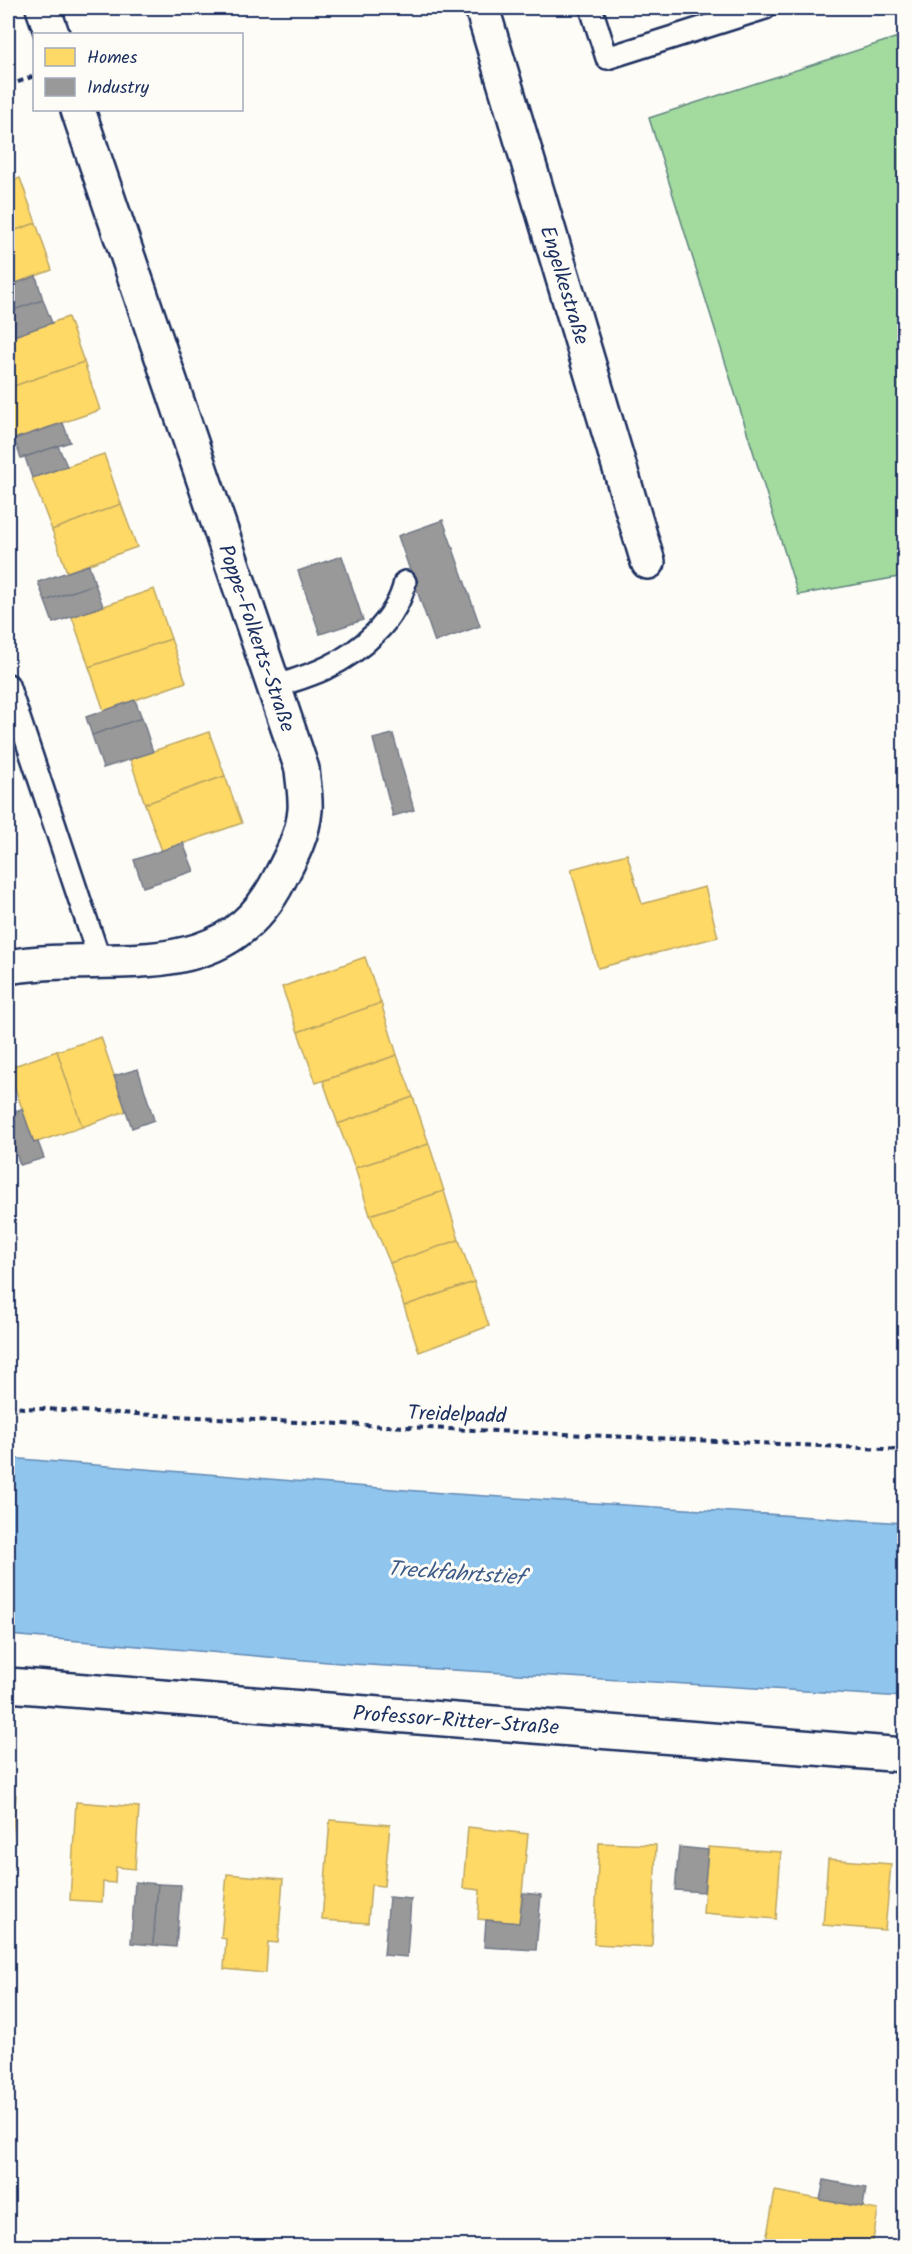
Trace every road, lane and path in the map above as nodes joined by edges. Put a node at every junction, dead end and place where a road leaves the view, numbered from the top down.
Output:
1 (44, 8) edge
2 (482, 8) edge
3 (591, 8) edge
4 (765, 8) edge
5 (52, 33) edge
6 (33, 76) edge
7 (8, 86) edge
8 (78, 111) edge
9 (648, 562) dead end
10 (405, 582) dead end
11 (8, 685) edge
12 (274, 687) junction
13 (100, 961) junction
14 (8, 967) edge
15 (8, 1407) edge
16 (904, 1450) edge
17 (8, 1684) edge
18 (904, 1755) edge

1 - 5 street
2 - 9 street, Engelkestraße
3 - 4 lane
6 - 7 path
8 - 12 street, Poppe-Folkerts-Straße
10 - 12 lane
11 - 13 lane
12 - 13 street, Poppe-Folkerts-Straße
13 - 14 street, Poppe-Folkerts-Straße
15 - 16 path, Treidelpadd
17 - 18 street, Professor-Ritter-Straße

